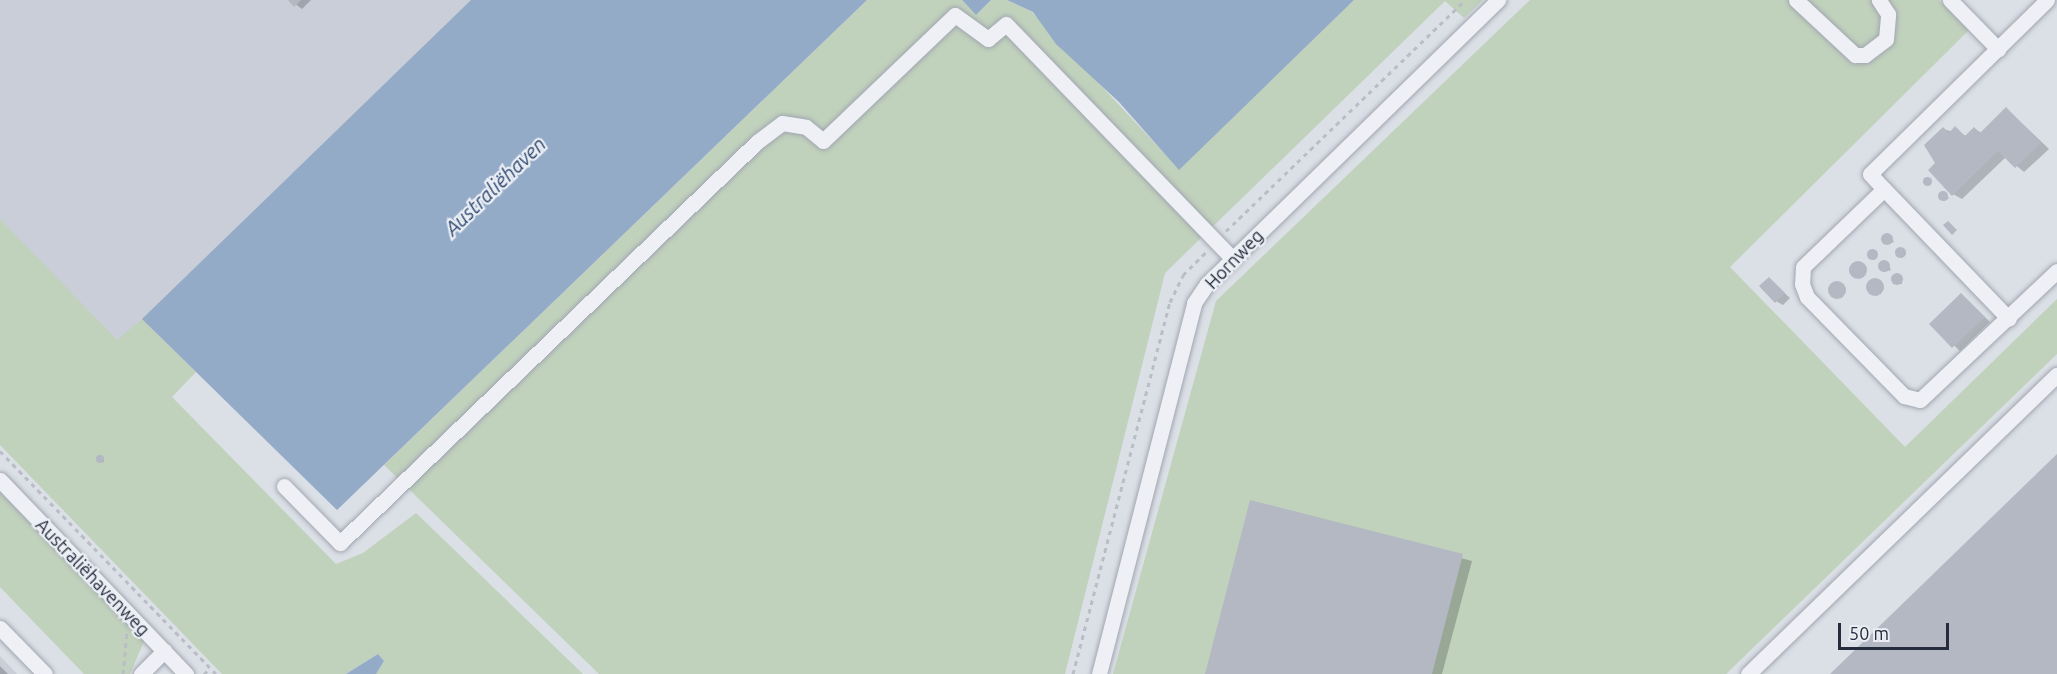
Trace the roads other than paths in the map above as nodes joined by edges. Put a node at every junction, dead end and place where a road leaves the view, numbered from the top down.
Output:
1 (1498, 0) edge
2 (1796, 0) edge
3 (1879, 0) edge
4 (1950, 0) edge
5 (2047, 0) edge
6 (1998, 49) junction
7 (1884, 189) junction
8 (1233, 259) junction
9 (2057, 271) edge
10 (2008, 319) junction
11 (2057, 375) edge
12 (0, 480) edge
13 (284, 486) dead end
14 (0, 628) edge
15 (164, 651) junction
16 (45, 674) edge
17 (141, 674) edge
18 (186, 674) edge
19 (1099, 674) edge
20 (1748, 674) edge

1 - 8 street, Hornweg
2 - 3 street
4 - 6 street
5 - 6 street
6 - 7 street
7 - 10 street
7 - 10 street
8 - 13 street
8 - 19 street, Hornweg
9 - 10 street
11 - 20 street
12 - 15 street, Australiëhavenweg
14 - 16 street
15 - 17 street
15 - 18 street, Australiëhavenweg

